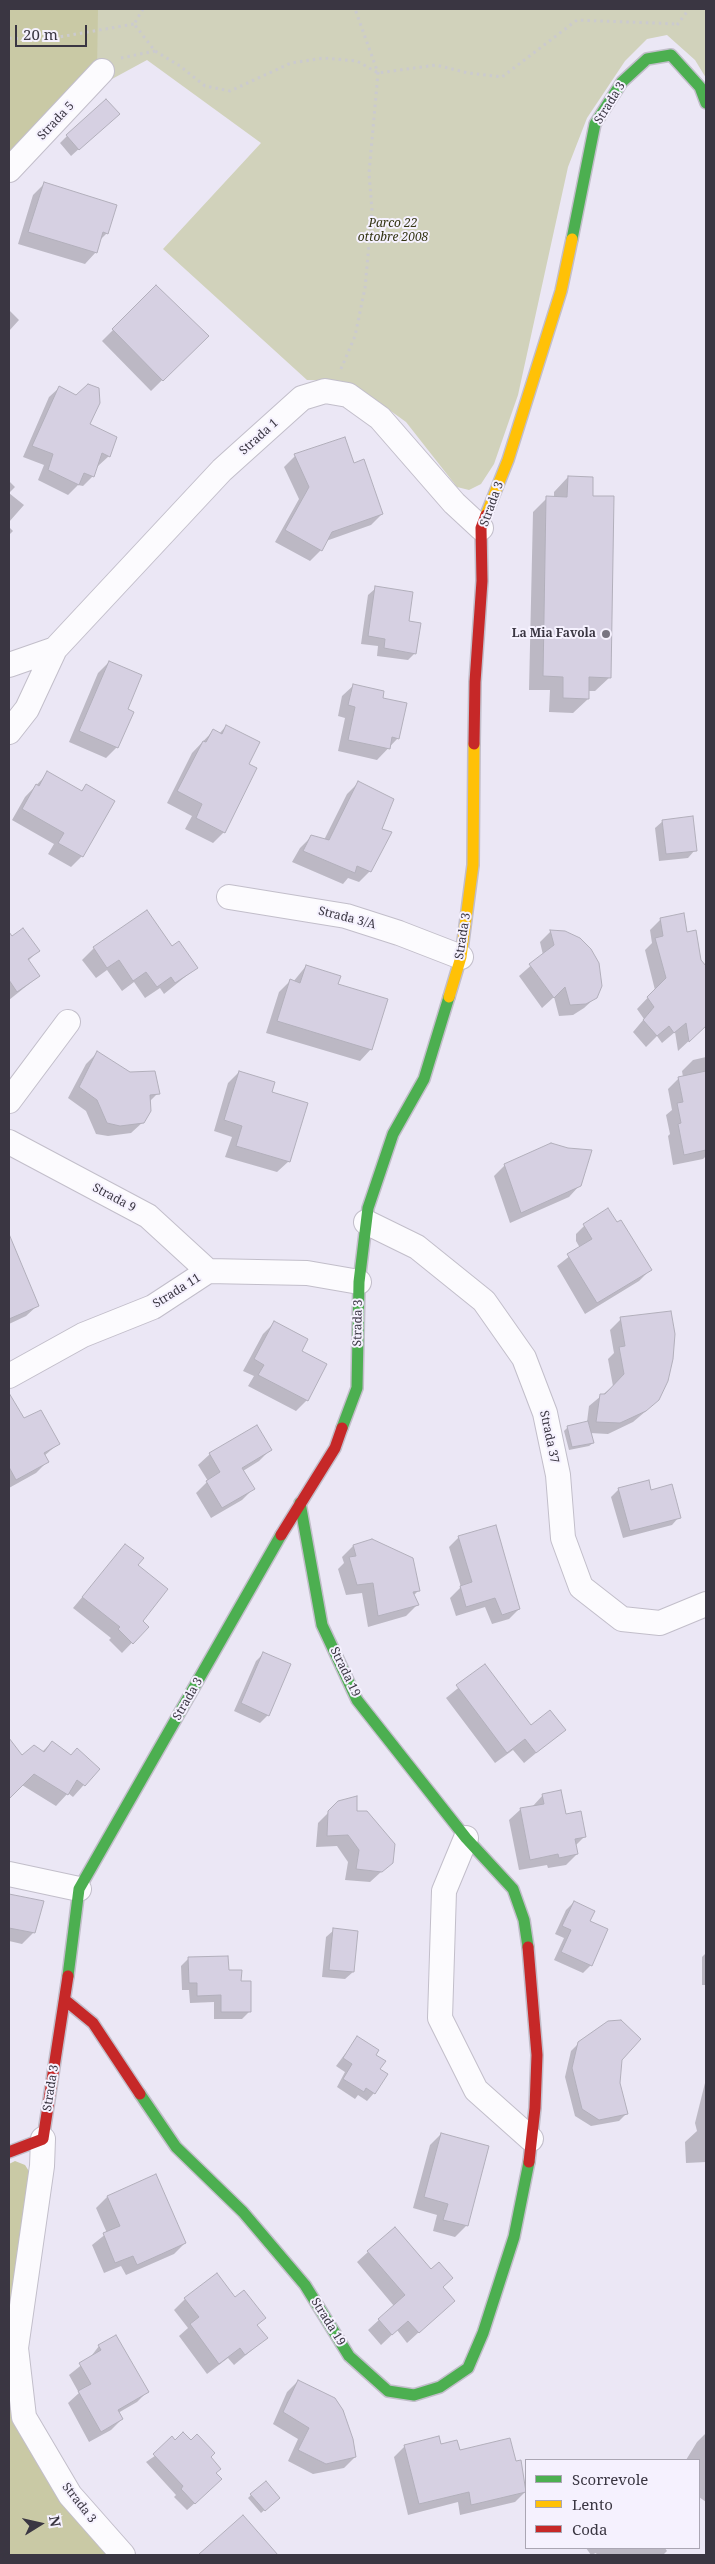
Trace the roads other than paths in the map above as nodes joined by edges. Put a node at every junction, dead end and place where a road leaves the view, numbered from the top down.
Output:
1 (102, 71) road end
2 (706, 103) edge
3 (9, 170) edge
4 (481, 528) junction
5 (55, 649) junction
6 (9, 665) edge
7 (9, 732) edge
8 (229, 897) dead end
9 (461, 956) junction
10 (68, 1022) dead end
11 (9, 1101) edge
12 (9, 1142) edge
13 (366, 1222) junction
14 (208, 1271) junction
15 (359, 1282) junction
16 (9, 1376) edge
17 (300, 1503) junction
18 (706, 1604) edge
19 (466, 1838) junction
20 (9, 1874) edge
21 (79, 1889) junction
22 (65, 2000) junction
23 (531, 2139) junction
24 (43, 2140) junction
25 (9, 2152) edge
26 (123, 2555) edge

1 - 3 street, Strada 5
2 - 4 street, Strada 3
4 - 5 street, Strada 1
4 - 9 street, Strada 3
5 - 6 street, Strada 1
5 - 7 street, Strada 1
8 - 9 street, Strada 3/A
9 - 13 street, Strada 3
10 - 11 street
12 - 14 street, Strada 9
13 - 15 street, Strada 3
13 - 18 street, Strada 37
14 - 15 street, Strada 11
14 - 16 street, Strada 11
15 - 17 street, Strada 3
17 - 19 street, Strada 19
17 - 21 street, Strada 3
19 - 23 street, Strada 19
19 - 23 street
20 - 21 street
21 - 22 street, Strada 3
22 - 23 street, Strada 19
22 - 24 street, Strada 3
24 - 25 street
24 - 26 street, Strada 3

